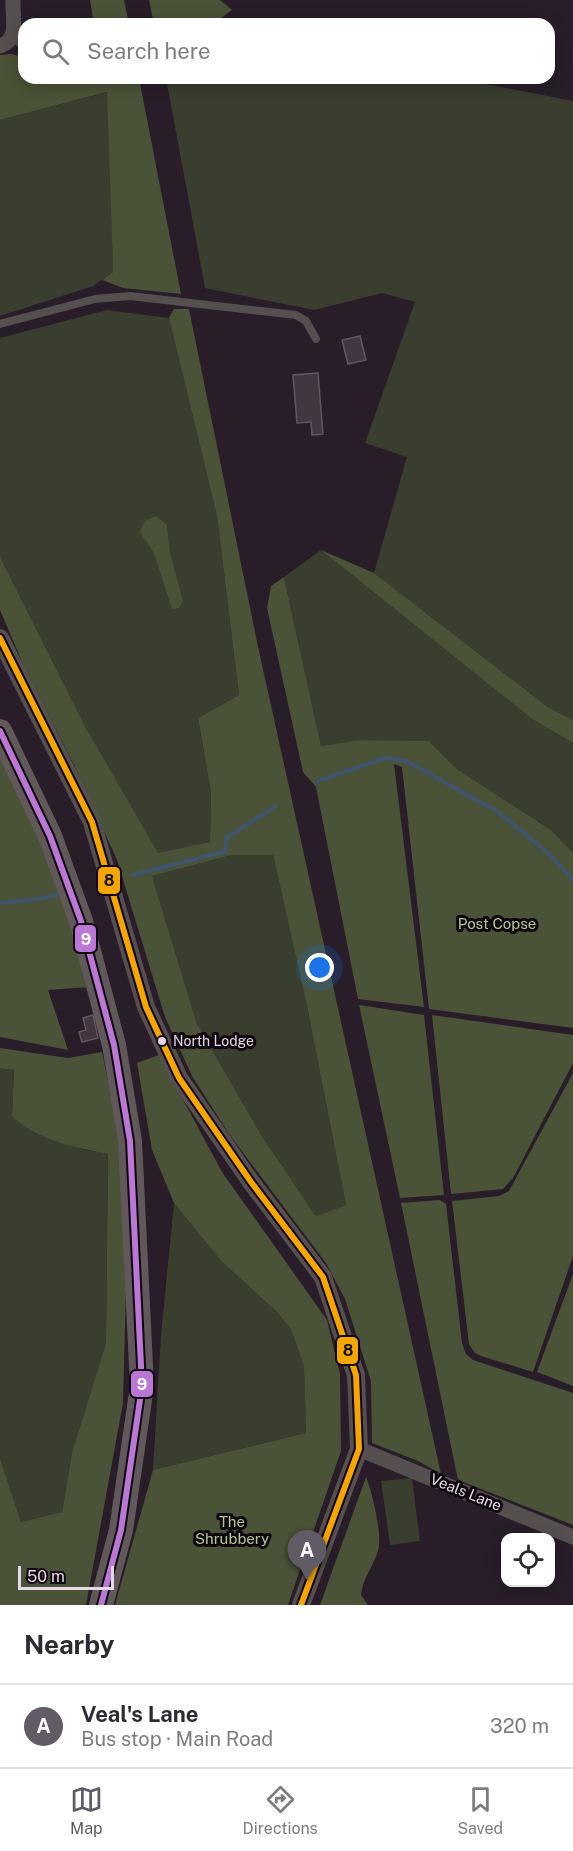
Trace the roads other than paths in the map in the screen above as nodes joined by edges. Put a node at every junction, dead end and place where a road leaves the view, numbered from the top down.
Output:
1 (13, 0) edge
2 (12, 43) edge
3 (0, 324) edge
4 (316, 339) dead end
5 (0, 638) edge
6 (0, 731) edge
7 (359, 1449) junction
8 (573, 1537) edge
9 (101, 1605) edge
10 (301, 1605) edge

1 - 2 street
3 - 4 lane
5 - 7 street
6 - 9 main road
7 - 8 street, Veals Lane
7 - 10 street

